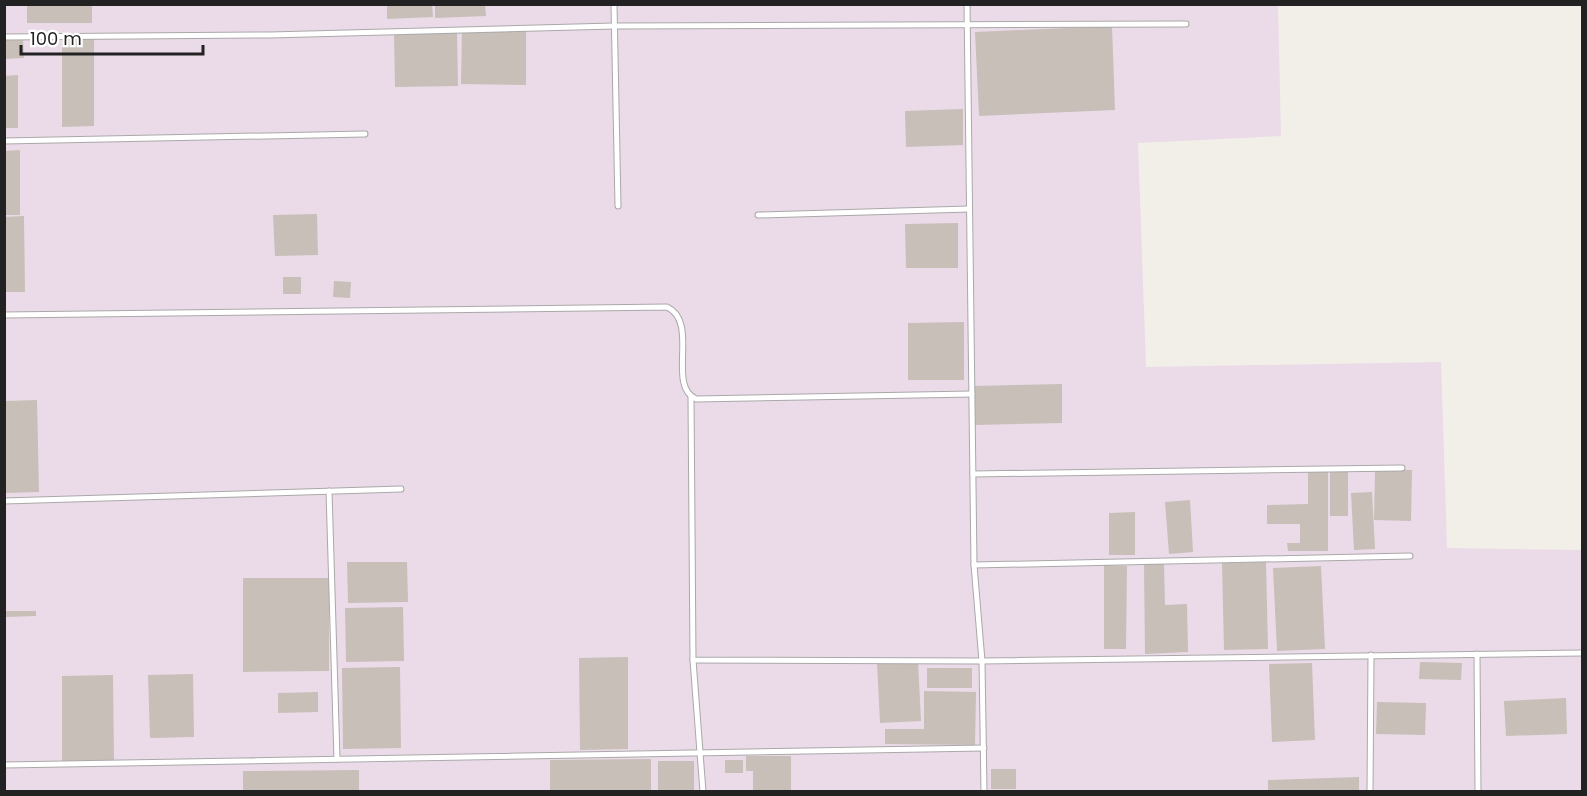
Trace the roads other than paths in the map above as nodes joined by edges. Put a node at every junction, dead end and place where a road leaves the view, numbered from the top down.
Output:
1 (614, 4) edge
2 (967, 4) edge
3 (1186, 24) dead end
4 (614, 26) junction
5 (967, 27) junction
6 (4, 37) edge
7 (365, 134) dead end
8 (4, 141) edge
9 (618, 206) dead end
10 (969, 209) junction
11 (758, 215) dead end
12 (4, 315) edge
13 (972, 394) junction
14 (691, 397) junction
15 (1402, 468) dead end
16 (974, 474) junction
17 (401, 489) dead end
18 (329, 491) junction
19 (4, 501) edge
20 (1410, 556) dead end
21 (974, 565) junction
22 (1582, 653) edge
23 (1477, 654) junction
24 (1371, 655) junction
25 (693, 660) junction
26 (982, 661) junction
27 (984, 748) junction
28 (699, 754) junction
29 (337, 759) junction
30 (4, 765) edge
31 (703, 792) edge
32 (984, 792) edge
33 (1370, 792) edge
34 (1478, 792) edge

1 - 4 lane
2 - 5 lane
3 - 5 lane
4 - 5 lane
4 - 6 lane
4 - 9 lane
5 - 10 lane
7 - 8 lane
10 - 11 lane
10 - 13 lane
12 - 14 lane
13 - 14 lane
13 - 16 lane
14 - 25 lane
15 - 16 lane
16 - 21 lane
17 - 18 lane
18 - 19 lane
18 - 29 lane
20 - 21 lane
21 - 26 lane
22 - 23 lane
23 - 24 lane
23 - 34 lane
24 - 26 lane
24 - 33 lane
25 - 26 lane
25 - 28 lane
26 - 27 lane
27 - 28 lane
27 - 32 lane
28 - 29 lane
28 - 31 lane
29 - 30 lane

